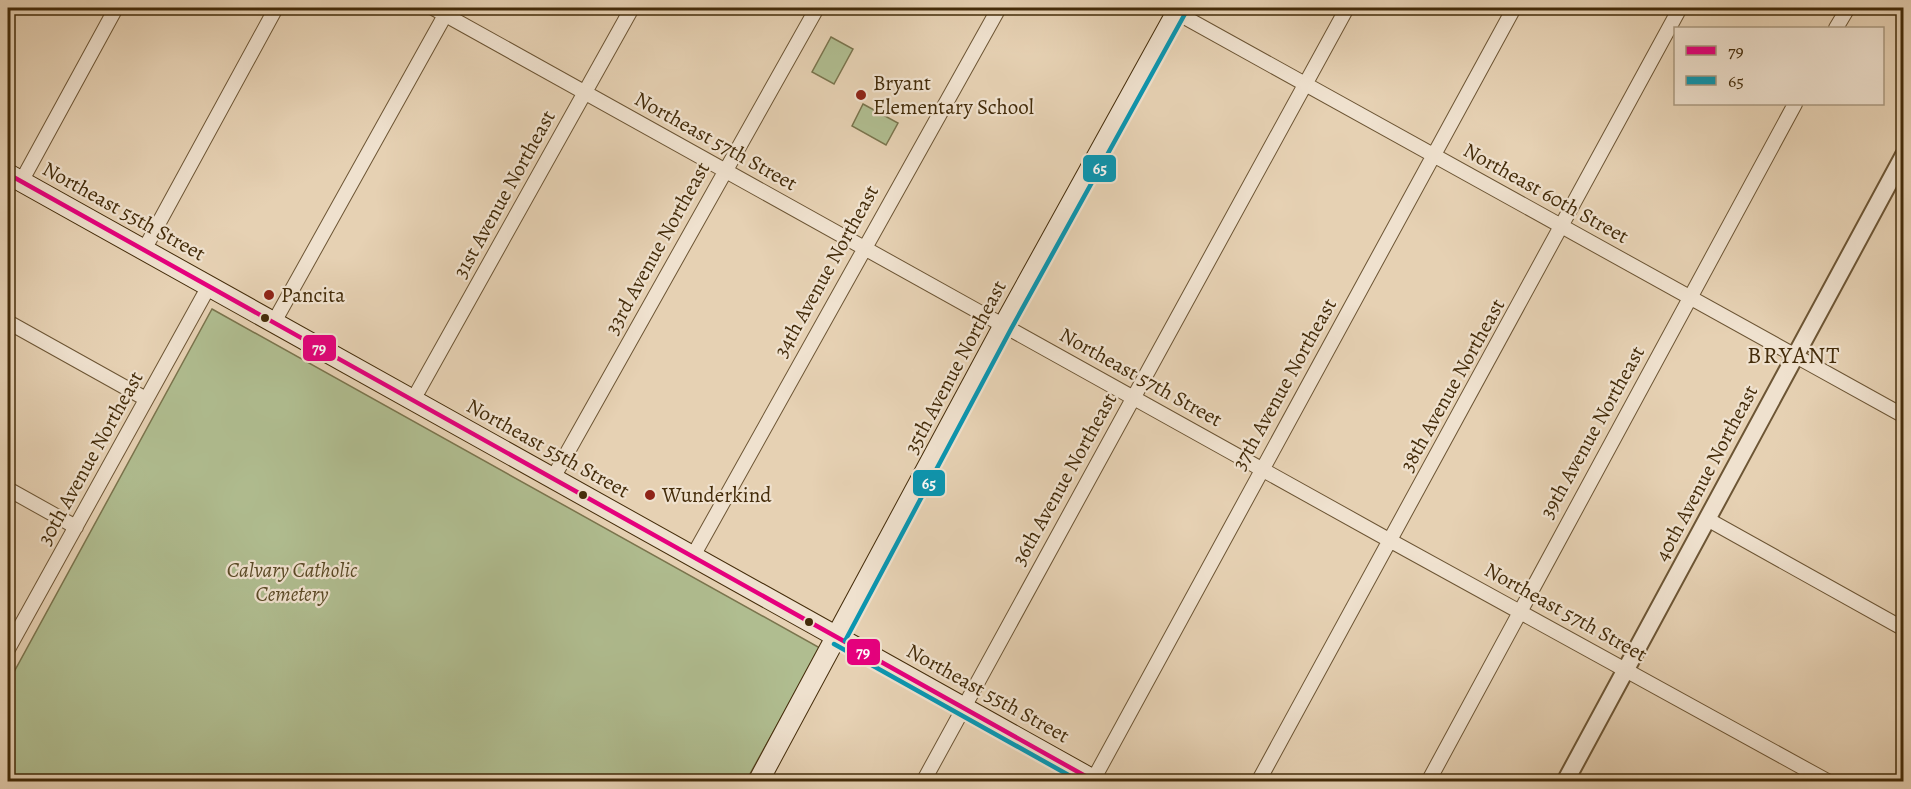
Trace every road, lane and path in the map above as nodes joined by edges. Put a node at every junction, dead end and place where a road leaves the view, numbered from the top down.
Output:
1 (116, 8) edge
2 (276, 8) edge
3 (632, 8) edge
4 (817, 8) edge
5 (999, 8) edge
6 (1347, 8) edge
7 (1514, 8) edge
8 (1680, 8) edge
9 (1848, 8) edge
10 (1175, 9) edge
11 (443, 10) edge
12 (1837, 27) edge
13 (1306, 84) junction
14 (585, 92) junction
15 (1794, 105) edge
16 (1904, 155) edge
17 (1433, 156) junction
18 (724, 170) junction
19 (14, 178) edge
20 (1562, 228) junction
21 (863, 248) junction
22 (144, 250) junction
23 (209, 286) junction
24 (1690, 296) junction
25 (8, 322) edge
26 (274, 322) junction
27 (1004, 325) junction
28 (1794, 356) junction
29 (1133, 396) junction
30 (146, 399) junction
31 (413, 400) junction
32 (1904, 416) edge
33 (1263, 467) junction
34 (554, 478) junction
35 (8, 489) edge
36 (1707, 519) junction
37 (76, 527) junction
38 (1391, 541) junction
39 (693, 556) junction
40 (1521, 612) junction
41 (1904, 628) edge
42 (838, 637) junction
43 (8, 649) edge
44 (1626, 670) junction
45 (963, 707) junction
46 (1094, 781) edge
47 (758, 782) edge
48 (923, 782) edge
49 (1258, 782) edge
50 (1428, 782) edge
51 (1565, 782) edge
52 (1829, 782) edge

1 - 19 street
2 - 22 street
3 - 14 street, 31st Avenue Northeast
4 - 18 street, 33rd Avenue Northeast
5 - 21 street, 34th Avenue Northeast
6 - 13 street, 36th Avenue Northeast
7 - 17 street, 37th Avenue Northeast
8 - 20 street, 38th Avenue Northeast
9 - 12 street
10 - 13 street, Northeast 60th Street
10 - 27 main road, 35th Avenue Northeast
11 - 14 street, Northeast 57th Street
11 - 26 street
13 - 17 street, Northeast 60th Street
13 - 29 street, 36th Avenue Northeast
14 - 18 street, Northeast 57th Street
14 - 31 street, 31st Avenue Northeast
15 - 24 street, 39th Avenue Northeast
16 - 28 street, 40th Avenue Northeast
17 - 20 street, Northeast 60th Street
17 - 33 street, 37th Avenue Northeast
18 - 21 street, Northeast 57th Street
18 - 34 street, 33rd Avenue Northeast
19 - 22 main road, Northeast 55th Street
20 - 24 street, Northeast 60th Street
20 - 38 street, 38th Avenue Northeast
21 - 27 street, Northeast 57th Street
21 - 39 street, 34th Avenue Northeast
22 - 23 main road, Northeast 55th Street
23 - 26 main road, Northeast 55th Street
23 - 30 street, 30th Avenue Northeast
24 - 28 street, Northeast 60th Street
24 - 40 street, 39th Avenue Northeast
25 - 30 street
26 - 31 main road, Northeast 55th Street
27 - 29 street, Northeast 57th Street
27 - 42 main road, 35th Avenue Northeast
28 - 32 street, Northeast 60th Street
28 - 36 street, 40th Avenue Northeast
29 - 33 street, Northeast 57th Street
29 - 45 street, 36th Avenue Northeast
30 - 37 street, 30th Avenue Northeast
31 - 34 main road, Northeast 55th Street
33 - 38 street, Northeast 57th Street
33 - 46 street, 37th Avenue Northeast
34 - 39 main road, Northeast 55th Street
35 - 37 street
36 - 41 street
36 - 44 street, 40th Avenue Northeast
37 - 43 street, 30th Avenue Northeast
38 - 40 street, Northeast 57th Street
38 - 49 street, 38th Avenue Northeast
39 - 42 main road, Northeast 55th Street
40 - 44 street, Northeast 57th Street
40 - 50 street, 39th Avenue Northeast
42 - 45 main road, Northeast 55th Street
42 - 47 main road, 35th Avenue Northeast
44 - 51 street, 40th Avenue Northeast
44 - 52 street, Northeast 57th Street
45 - 46 main road, Northeast 55th Street
45 - 48 street, 36th Avenue Northeast

